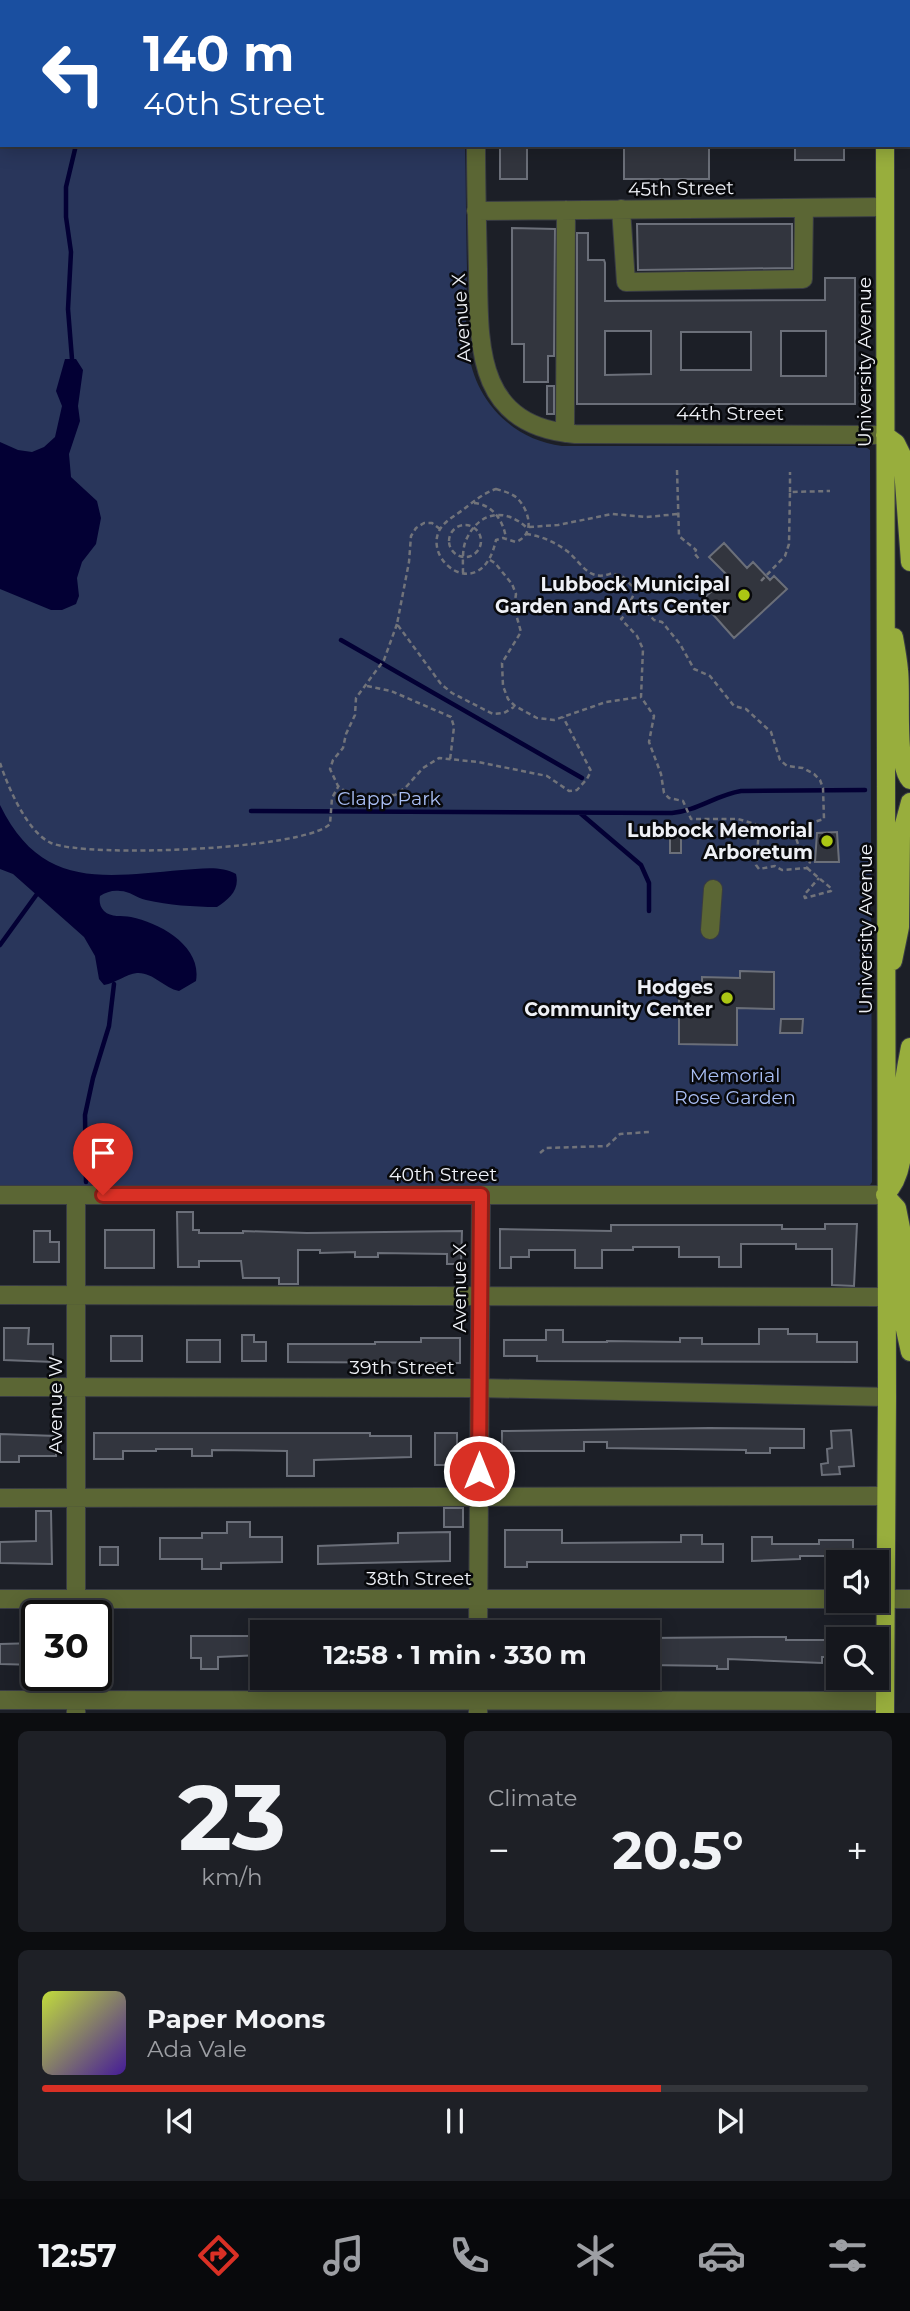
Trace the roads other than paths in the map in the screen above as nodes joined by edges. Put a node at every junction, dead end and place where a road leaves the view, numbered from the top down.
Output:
1 (476, 147) edge
2 (885, 147) edge
3 (886, 207) junction
4 (804, 208) junction
5 (621, 209) junction
6 (566, 210) junction
7 (476, 211) junction
8 (570, 434) junction
9 (885, 435) junction
10 (910, 562) edge
11 (886, 589) junction
12 (910, 780) edge
13 (910, 802) edge
14 (713, 889) dead end
15 (710, 930) dead end
16 (886, 993) junction
17 (910, 1047) edge
18 (0, 1195) edge
19 (76, 1195) junction
20 (481, 1195) junction
21 (886, 1195) junction
22 (0, 1295) edge
23 (76, 1296) junction
24 (480, 1296) junction
25 (886, 1297) junction
26 (910, 1353) edge
27 (0, 1387) edge
28 (76, 1388) junction
29 (480, 1388) junction
30 (887, 1397) junction
31 (886, 1496) junction
32 (0, 1498) edge
33 (76, 1498) junction
34 (479, 1498) junction
35 (883, 1550) edge
36 (478, 1599) junction
37 (826, 1599) edge
38 (889, 1599) edge
39 (910, 1599) edge
40 (0, 1600) edge
41 (76, 1600) edge
42 (21, 1602) edge
43 (112, 1606) edge
44 (882, 1613) edge
45 (478, 1620) edge
46 (0, 1700) edge
47 (76, 1706) edge
48 (478, 1706) edge
49 (885, 1707) edge

1 - 7 street, Avenue X
2 - 3 main road, University Avenue
3 - 4 street, 45th Street
3 - 9 main road, University Avenue
4 - 5 street, 45th Street
4 - 5 street
5 - 6 street, 45th Street
6 - 7 street, 45th Street
6 - 8 street
7 - 8 street, Avenue X
8 - 9 street, 44th Street
9 - 10 main road
9 - 11 main road, University Avenue
11 - 12 main road
11 - 16 main road, University Avenue
13 - 16 main road
14 - 15 street
16 - 21 main road, University Avenue
17 - 21 main road
18 - 19 street, 40th Street
19 - 20 street, 40th Street
19 - 23 street, Avenue W
20 - 21 street, 40th Street
20 - 24 street, Avenue X
21 - 25 main road, University Avenue
21 - 26 main road
22 - 23 street
23 - 24 street
23 - 28 street, Avenue W
24 - 25 street
24 - 29 street, Avenue X
25 - 30 main road, University Avenue
27 - 28 street, 39th Street
28 - 29 street, 39th Street
28 - 33 street, Avenue W
29 - 30 street, 39th Street
29 - 34 street, Avenue X
30 - 31 main road, University Avenue
31 - 34 street
31 - 35 main road, University Avenue
32 - 33 street
33 - 34 street
33 - 41 street, Avenue W
34 - 36 street, Avenue X
36 - 37 street, 38th Street
36 - 43 street, 38th Street
36 - 45 street, Avenue X
38 - 39 street
40 - 42 street, 38th Street
44 - 49 main road, University Avenue
46 - 47 street
47 - 48 street
48 - 49 street

